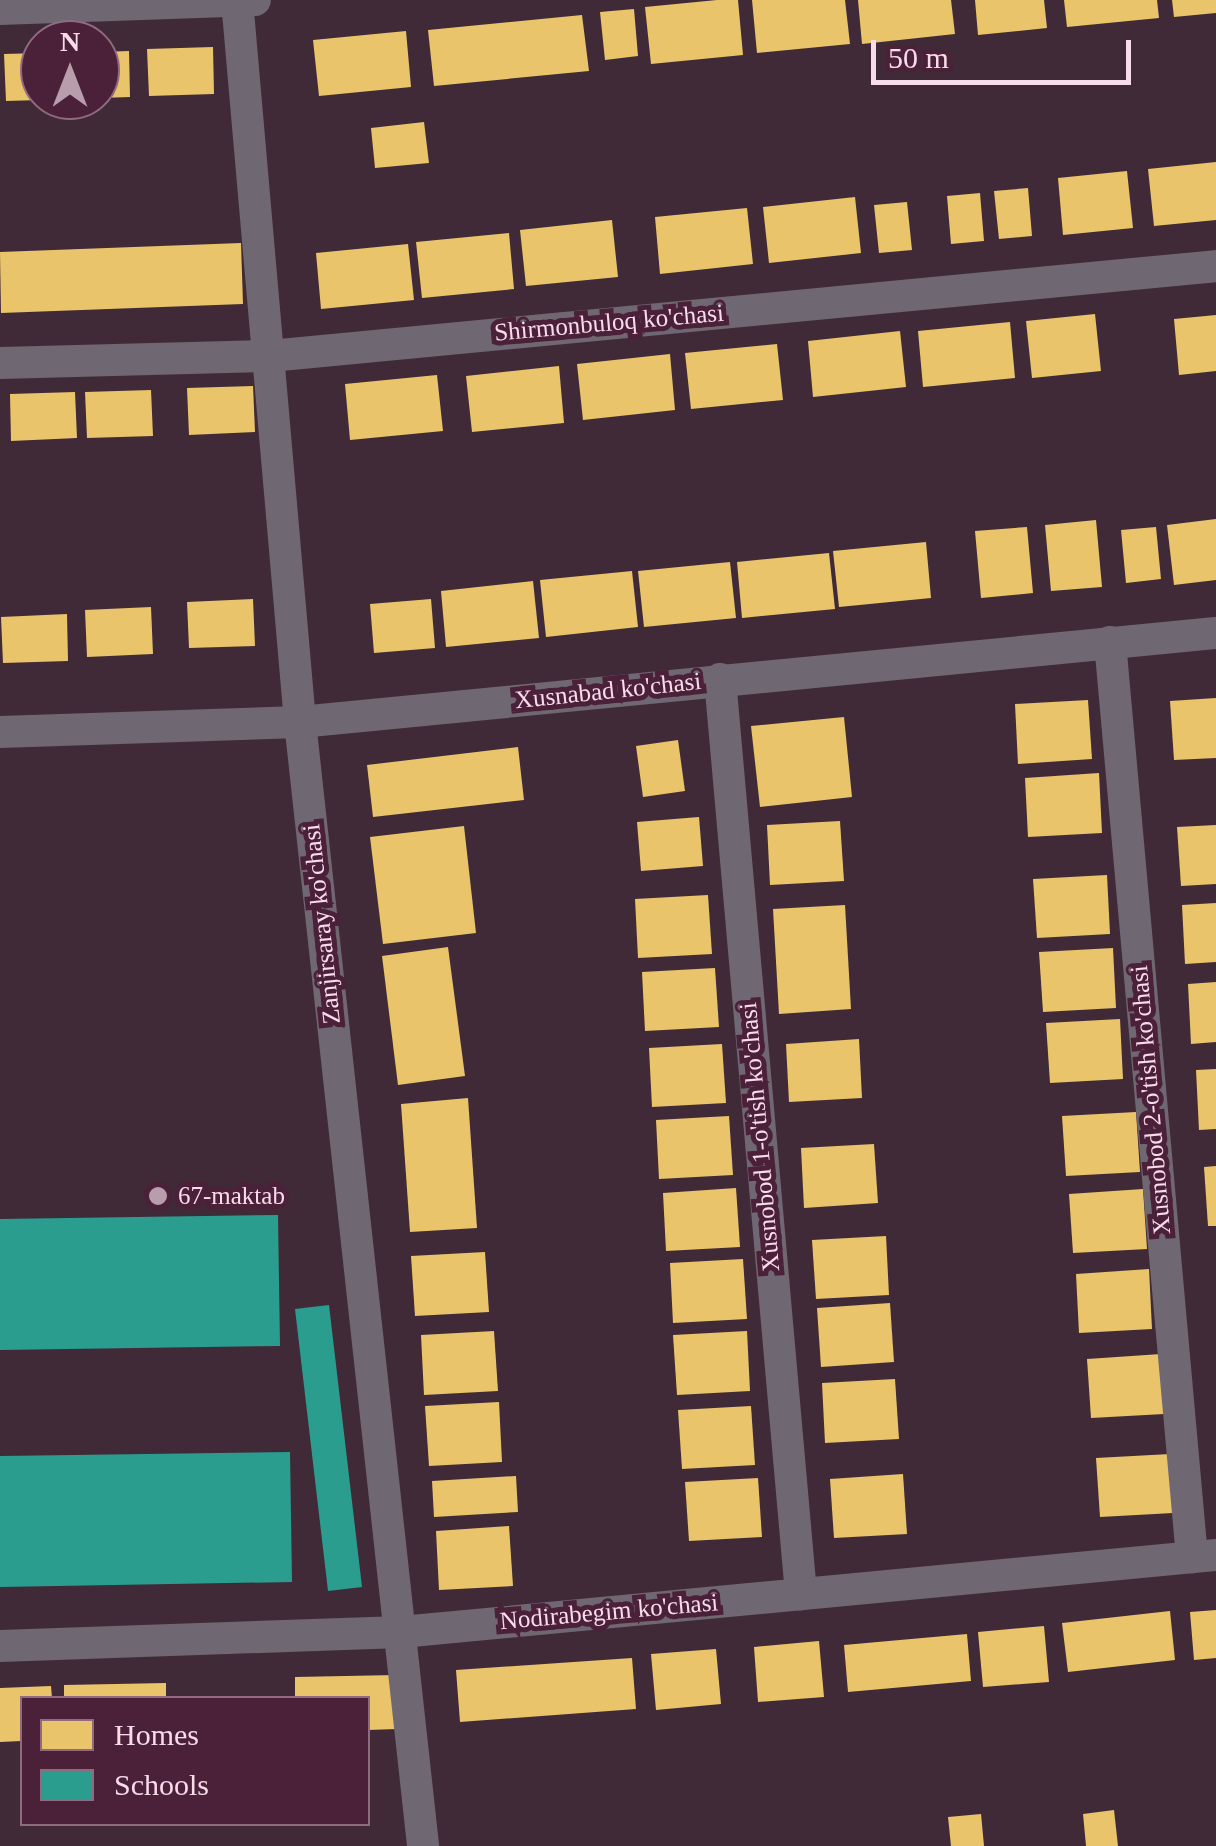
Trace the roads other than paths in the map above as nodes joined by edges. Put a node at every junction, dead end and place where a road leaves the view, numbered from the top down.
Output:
1 (244, 1) edge
2 (0, 10) edge
3 (1216, 266) edge
4 (270, 356) junction
5 (0, 364) edge
6 (1216, 632) edge
7 (1110, 642) junction
8 (720, 679) junction
9 (300, 722) junction
10 (0, 732) edge
11 (1204, 1556) edge
12 (800, 1594) junction
13 (400, 1632) junction
14 (0, 1646) edge
15 (424, 1846) edge

1 - 2 street
1 - 4 street, Zanjirsaray ko'chasi
3 - 4 street, Shirmonbuloq ko'chasi
4 - 5 street, Shirmonbuloq ko'chasi
4 - 9 street, Zanjirsaray ko'chasi
6 - 7 street, Xusnabad ko'chasi
7 - 8 street, Xusnabad ko'chasi
7 - 11 street, Xusnobod 2-o'tish ko'chasi
8 - 9 street, Xusnabad ko'chasi
8 - 12 street, Xusnobod 1-o'tish ko'chasi
9 - 10 street, Xusnabad ko'chasi
9 - 13 street, Zanjirsaray ko'chasi
11 - 12 street, Nodirabegim ko'chasi
12 - 13 street, Nodirabegim ko'chasi
13 - 14 street, Nodirabegim ko'chasi
13 - 15 street, Zanjirsaray ko'chasi

